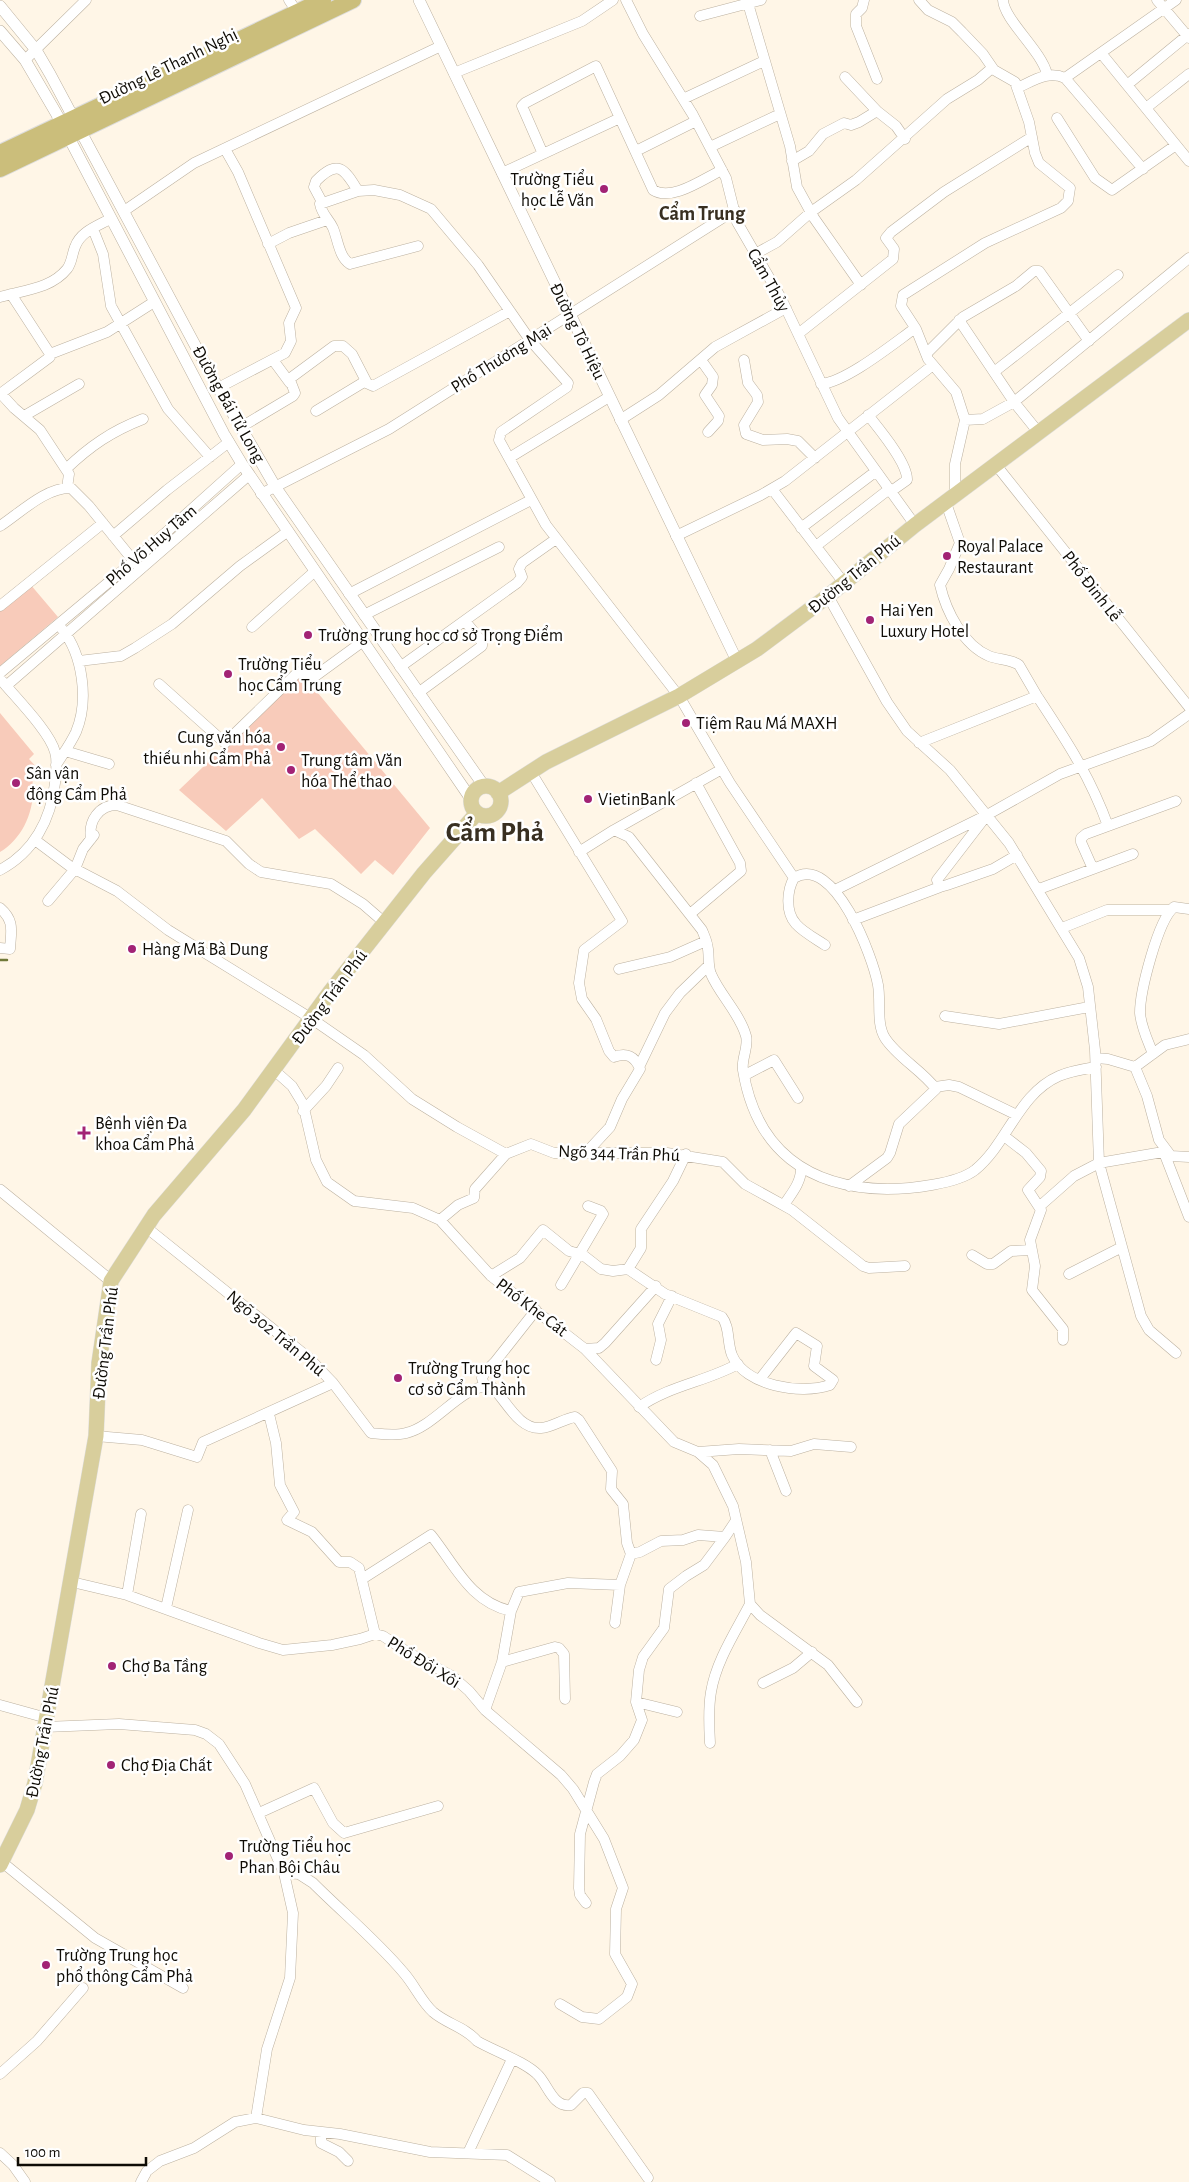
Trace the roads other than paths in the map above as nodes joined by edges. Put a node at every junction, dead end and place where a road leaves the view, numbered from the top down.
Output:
1 (86, 0) edge
2 (323, 0) edge
3 (353, 0) edge
4 (419, 0) edge
5 (612, 0) edge
6 (626, 0) edge
7 (761, 0) edge
8 (864, 0) edge
9 (919, 0) edge
10 (1003, 0) edge
11 (1157, 0) edge
12 (1176, 0) edge
13 (748, 1) edge
14 (0, 6) edge
15 (293, 6) edge
16 (1165, 9) junction
17 (700, 16) dead end
18 (0, 31) edge
19 (1188, 36) edge
20 (441, 46) junction
21 (36, 50) junction
22 (1101, 52) junction
23 (25, 60) junction
24 (764, 61) junction
25 (992, 68) junction
26 (454, 73) junction
27 (1047, 74) junction
28 (1189, 74) edge
29 (845, 77) dead end
30 (1065, 78) junction
31 (877, 79) dead end
32 (1127, 85) junction
33 (1017, 88) junction
34 (683, 99) junction
35 (1146, 108) junction
36 (877, 111) junction
37 (780, 114) junction
38 (620, 118) junction
39 (1057, 118) dead end
40 (696, 121) junction
41 (71, 128) junction
42 (1032, 137) junction
43 (905, 138) junction
44 (1176, 145) junction
45 (710, 147) junction
46 (225, 149) junction
47 (636, 151) junction
48 (0, 154) edge
49 (543, 154) junction
50 (792, 161) junction
51 (1189, 161) edge
52 (0, 169) edge
53 (1142, 169) junction
54 (722, 170) junction
55 (502, 173) junction
56 (358, 191) junction
57 (322, 202) junction
58 (735, 210) junction
59 (124, 211) junction
60 (811, 212) junction
61 (110, 219) junction
62 (327, 220) junction
63 (93, 229) junction
64 (268, 244) junction
65 (418, 246) dead end
66 (755, 254) junction
67 (1189, 258) edge
68 (1118, 274) dead end
69 (861, 285) junction
70 (11, 294) junction
71 (0, 297) edge
72 (154, 302) junction
73 (786, 308) junction
74 (510, 311) junction
75 (1069, 313) junction
76 (570, 315) junction
77 (959, 320) junction
78 (1189, 320) edge
79 (121, 325) junction
80 (914, 329) junction
81 (798, 334) junction
82 (530, 340) junction
83 (1089, 341) junction
84 (50, 354) junction
85 (926, 354) junction
86 (273, 360) junction
87 (701, 360) junction
88 (744, 360) dead end
89 (933, 365) junction
90 (994, 372) junction
91 (366, 382) junction
92 (79, 384) dead end
93 (290, 384) junction
94 (822, 384) junction
95 (218, 388) junction
96 (0, 395) edge
97 (609, 397) junction
98 (1014, 402) junction
99 (316, 411) dead end
100 (868, 415) junction
101 (24, 416) junction
102 (143, 419) dead end
103 (620, 420) junction
104 (965, 420) junction
105 (241, 427) junction
106 (708, 432) dead end
107 (848, 433) junction
108 (1038, 433) junction
109 (229, 442) junction
110 (256, 454) junction
111 (210, 457) junction
112 (509, 458) junction
113 (815, 458) junction
114 (242, 464) junction
115 (263, 465) junction
116 (996, 465) junction
117 (66, 469) junction
118 (875, 472) junction
119 (249, 475) junction
120 (67, 488) junction
121 (276, 488) junction
122 (772, 489) junction
123 (889, 491) junction
124 (261, 494) junction
125 (950, 499) junction
126 (531, 500) junction
127 (103, 523) junction
128 (915, 525) junction
129 (0, 526) edge
130 (801, 528) junction
131 (287, 532) junction
132 (113, 536) junction
133 (676, 536) junction
134 (556, 539) junction
135 (816, 546) junction
136 (499, 547) dead end
137 (134, 561) junction
138 (141, 570) junction
139 (314, 572) junction
140 (342, 583) junction
141 (844, 583) junction
142 (329, 594) junction
143 (349, 594) junction
144 (828, 596) junction
145 (0, 606) edge
146 (364, 615) junction
147 (465, 621) junction
148 (58, 624) junction
149 (252, 627) dead end
150 (66, 634) junction
151 (362, 642) junction
152 (79, 660) junction
153 (736, 661) junction
154 (400, 667) junction
155 (0, 673) edge
156 (3, 682) edge
157 (159, 684) dead end
158 (418, 693) junction
159 (678, 695) junction
160 (1037, 696) junction
161 (405, 704) junction
162 (1189, 707) edge
163 (1189, 714) edge
164 (919, 742) junction
165 (65, 751) junction
166 (109, 764) dead end
167 (56, 765) junction
168 (1082, 766) junction
169 (722, 769) junction
170 (531, 772) junction
171 (696, 783) junction
172 (484, 786) junction
173 (498, 793) junction
174 (471, 799) junction
175 (1176, 801) dead end
176 (477, 813) junction
177 (986, 815) junction
178 (1108, 826) junction
179 (614, 830) junction
180 (35, 840) junction
181 (579, 852) junction
182 (1133, 854) dead end
183 (1017, 855) junction
184 (75, 869) junction
185 (1093, 869) junction
186 (0, 870) edge
187 (794, 878) junction
188 (940, 887) junction
189 (1039, 889) junction
190 (835, 890) junction
191 (48, 901) dead end
192 (0, 908) edge
193 (1180, 908) edge
194 (690, 914) junction
195 (853, 920) junction
196 (385, 923) junction
197 (1062, 928) junction
198 (706, 941) junction
199 (825, 945) dead end
200 (0, 948) edge
201 (708, 966) junction
202 (619, 969) dead end
203 (1089, 1007) junction
204 (944, 1016) dead end
205 (312, 1018) junction
206 (1189, 1039) edge
207 (1153, 1054) junction
208 (1096, 1063) junction
209 (640, 1067) junction
210 (1135, 1067) junction
211 (338, 1068) dead end
212 (274, 1070) junction
213 (745, 1075) junction
214 (935, 1087) junction
215 (798, 1098) dead end
216 (303, 1111) junction
217 (1017, 1115) junction
218 (1004, 1136) junction
219 (1159, 1140) junction
220 (1163, 1152) junction
221 (586, 1153) junction
222 (506, 1154) junction
223 (686, 1154) junction
224 (1189, 1157) edge
225 (1099, 1163) junction
226 (801, 1169) junction
227 (849, 1186) junction
228 (0, 1190) edge
229 (784, 1205) junction
230 (588, 1206) dead end
231 (1040, 1206) junction
232 (1189, 1217) edge
233 (440, 1220) junction
234 (147, 1228) junction
235 (1122, 1247) junction
236 (1031, 1250) junction
237 (580, 1255) junction
238 (972, 1255) dead end
239 (906, 1266) dead end
240 (628, 1269) junction
241 (1070, 1274) dead end
242 (491, 1276) junction
243 (111, 1281) junction
244 (561, 1285) dead end
245 (656, 1286) junction
246 (672, 1296) junction
247 (536, 1310) junction
248 (1063, 1340) dead end
249 (585, 1349) junction
250 (1176, 1353) dead end
251 (656, 1360) dead end
252 (738, 1364) junction
253 (760, 1379) junction
254 (334, 1383) junction
255 (484, 1385) junction
256 (639, 1407) junction
257 (268, 1414) junction
258 (96, 1436) junction
259 (851, 1447) dead end
260 (720, 1450) junction
261 (770, 1450) junction
262 (698, 1452) junction
263 (713, 1464) junction
264 (786, 1491) dead end
265 (188, 1510) dead end
266 (141, 1514) dead end
267 (736, 1522) junction
268 (725, 1537) junction
269 (631, 1554) junction
270 (362, 1580) junction
271 (72, 1582) junction
272 (620, 1585) junction
273 (127, 1595) junction
274 (750, 1604) junction
275 (166, 1608) junction
276 (511, 1611) junction
277 (615, 1623) dead end
278 (375, 1634) junction
279 (812, 1652) junction
280 (502, 1662) junction
281 (763, 1683) dead end
282 (565, 1700) dead end
283 (636, 1702) junction
284 (857, 1702) dead end
285 (0, 1705) edge
286 (485, 1710) junction
287 (677, 1712) dead end
288 (46, 1723) junction
289 (710, 1743) dead end
290 (438, 1806) dead end
291 (586, 1812) junction
292 (259, 1813) junction
293 (1, 1864) edge
294 (284, 1873) junction
295 (586, 1903) dead end
296 (83, 1988) dead end
297 (183, 1988) dead end
298 (560, 2004) dead end
299 (512, 2059) junction
300 (0, 2074) edge
301 (256, 2118) junction
302 (321, 2132) junction
303 (0, 2153) edge
304 (468, 2153) junction
305 (348, 2161) dead end
306 (648, 2178) dead end
307 (25, 2182) edge
308 (141, 2182) edge
309 (550, 2182) edge

1 - 21 street
2 - 15 highway, Đường Lê Thanh Nghị
3 - 41 highway, Đường Lê Thanh Nghị
4 - 20 street, Đường Tô Hiệu
5 - 26 street
6 - 34 street, Cẩm Thủy
7 - 13 street
8 - 31 street
9 - 25 street
10 - 27 street
11 - 16 street
12 - 16 street
13 - 17 street
13 - 24 street
14 - 21 street, Đường Bái Tử Long
15 - 41 highway, Đường Lê Thanh Nghị
16 - 19 street
16 - 22 street
18 - 23 street, Đường Bái Tử Long
19 - 32 street
20 - 26 street, Đường Tô Hiệu
20 - 46 street
21 - 23 street
21 - 41 street, Đường Bái Tử Long
22 - 30 street
22 - 32 street
23 - 41 street, Đường Bái Tử Long
24 - 34 street
24 - 37 street
25 - 33 street
25 - 43 street
26 - 55 street, Đường Tô Hiệu
27 - 30 street
27 - 33 street
28 - 35 street
29 - 36 street
30 - 53 street
32 - 35 street
33 - 42 street
34 - 40 street, Cẩm Thủy
35 - 44 street
36 - 43 street
36 - 50 street
37 - 45 street
37 - 50 street
38 - 47 street
38 - 49 street
38 - 49 street
39 - 53 street
40 - 45 street, Cẩm Thủy
40 - 47 street
41 - 48 highway, Đường Lê Thanh Nghị
41 - 52 highway, Đường Lê Thanh Nghị
41 - 59 street, Đường Bái Tử Long
41 - 61 street, Đường Bái Tử Long
42 - 69 street
42 - 80 street
43 - 60 street
44 - 51 street
44 - 53 street
45 - 54 street, Cẩm Thủy
46 - 59 street
46 - 64 street
47 - 54 street
49 - 55 street
50 - 60 street
54 - 58 street, Cẩm Thủy
55 - 76 street, Đường Tô Hiệu
56 - 57 street
56 - 57 street
56 - 74 street
57 - 62 street
58 - 66 street, Cẩm Thủy
58 - 76 street, Phố Thương Mại
59 - 61 street
59 - 95 street, Đường Bái Tử Long
60 - 66 street
60 - 69 street
61 - 63 street
61 - 72 street, Đường Bái Tử Long
62 - 64 street
62 - 65 street
63 - 70 street
63 - 79 street
64 - 86 street
66 - 73 street, Cẩm Thủy
67 - 83 street
68 - 75 street
69 - 81 street
70 - 71 street
70 - 84 street
72 - 79 street
72 - 109 street, Đường Bái Tử Long
73 - 81 street, Cẩm Thủy
73 - 87 street
74 - 82 street
74 - 91 street
75 - 77 street
75 - 83 street
75 - 90 street
76 - 82 street, Phố Thương Mại
76 - 97 street, Đường Tô Hiệu
77 - 85 street
77 - 90 street
78 - 108 main road, Đường Trần Phú
79 - 84 street
79 - 111 street
80 - 85 street
80 - 94 street
81 - 94 street, Cẩm Thủy
82 - 112 street
82 - 121 street, Phố Thương Mại
83 - 98 street
84 - 96 street
85 - 89 street
86 - 93 street
86 - 95 street
87 - 103 street
87 - 106 street
88 - 113 street
89 - 100 street
89 - 104 street
90 - 98 street
91 - 93 street
91 - 99 street
92 - 101 street
93 - 105 street
94 - 107 street, Cẩm Thủy
95 - 105 street, Đường Bái Tử Long
96 - 101 street
97 - 103 street, Đường Tô Hiệu
97 - 112 street
98 - 104 street
98 - 108 street
100 - 107 street
100 - 123 street
101 - 117 street
102 - 117 street
103 - 133 street, Đường Tô Hiệu
104 - 125 street
105 - 110 street, Đường Bái Tử Long
107 - 113 street
107 - 118 street, Cẩm Thủy
108 - 116 main road, Đường Trần Phú
109 - 111 street
109 - 114 street, Đường Bái Tử Long
110 - 114 street
110 - 115 street, Đường Bái Tử Long
111 - 132 street
112 - 126 street
113 - 122 street
114 - 119 street, Đường Bái Tử Long
114 - 137 street, Phố Võ Huy Tâm
115 - 119 street
115 - 121 street, Đường Bái Tử Long
116 - 125 main road, Đường Trần Phú
116 - 162 street, Phố Đinh Lễ
117 - 120 street
118 - 123 street, Cẩm Thủy
118 - 130 street
119 - 124 street, Đường Bái Tử Long
119 - 138 street, Phố Võ Huy Tâm
120 - 127 street
120 - 129 street
121 - 124 street, Phố Thương Mại
121 - 140 street, Đường Bái Tử Long
122 - 130 street
122 - 133 street
123 - 128 street, Cẩm Thủy
123 - 135 street
124 - 131 street, Đường Bái Tử Long
125 - 128 main road, Đường Trần Phú
125 - 160 street
126 - 134 street
126 - 143 street
127 - 132 street
127 - 145 street
128 - 141 main road, Đường Trần Phú
130 - 135 street
131 - 139 street, Đường Bái Tử Long
131 - 152 street
132 - 137 street
133 - 153 street, Đường Tô Hiệu
134 - 147 street
134 - 159 street
135 - 141 street
136 - 146 street
137 - 138 street
137 - 148 street, Phố Võ Huy Tâm
138 - 150 street, Phố Võ Huy Tâm
139 - 142 street, Đường Bái Tử Long
139 - 149 street
140 - 142 street
140 - 143 street, Đường Bái Tử Long
141 - 144 main road, Đường Trần Phú
142 - 151 street, Đường Bái Tử Long
143 - 146 street, Đường Bái Tử Long
144 - 153 main road, Đường Trần Phú
144 - 164 street
146 - 154 street, Đường Bái Tử Long
147 - 154 street
147 - 158 street
148 - 150 street, Phố Võ Huy Tâm
148 - 155 street, Phố Võ Huy Tâm
150 - 152 street, Phố Võ Huy Tâm
150 - 156 street, Phố Võ Huy Tâm
151 - 157 street
151 - 161 street, Đường Bái Tử Long
152 - 165 street, Phố Võ Huy Tâm
153 - 159 main road, Đường Trần Phú
154 - 158 street, Đường Bái Tử Long
156 - 167 street, Phố Võ Huy Tâm
158 - 161 street
158 - 172 street, Đường Bái Tử Long
159 - 169 street
159 - 170 main road, Đường Trần Phú
160 - 164 street
160 - 168 street
161 - 174 street, Đường Bái Tử Long
163 - 168 street
164 - 177 street
165 - 166 street
165 - 167 street, Phố Võ Huy Tâm
167 - 180 street, Phố Võ Huy Tâm
168 - 177 street
168 - 178 street
169 - 171 street
169 - 187 street
170 - 173 main road, Đường Trần Phú
170 - 181 street
171 - 179 street
171 - 194 street
172 - 173 main road
172 - 174 main road
173 - 176 main road
174 - 176 main road
175 - 178 street
176 - 196 main road, Đường Trần Phú
177 - 183 street
177 - 188 street
177 - 190 street
178 - 185 street
179 - 181 street
179 - 194 street
180 - 184 street
180 - 186 street, Phố Võ Huy Tâm
181 - 209 street
182 - 185 street
183 - 188 street
183 - 189 street
184 - 191 street
184 - 196 street
184 - 205 street
185 - 189 street
187 - 190 street
187 - 199 street
188 - 195 street
189 - 197 street
190 - 195 street
192 - 200 street
193 - 197 street
193 - 207 street
194 - 198 street
195 - 214 street
196 - 205 main road, Đường Trần Phú
197 - 203 street
198 - 201 street
198 - 202 street
201 - 209 street
201 - 213 street
203 - 204 street
203 - 208 street
205 - 212 main road, Đường Trần Phú
205 - 222 street
206 - 207 street
207 - 210 street
208 - 210 street
208 - 217 street
208 - 225 street
209 - 221 street
210 - 219 street
211 - 216 street
212 - 216 street, Phố Khe Cát
212 - 234 main road, Đường Trần Phú
213 - 215 street
213 - 226 street
214 - 217 street
214 - 227 street
216 - 233 street, Phố Khe Cát
217 - 218 street
218 - 227 street
218 - 231 street
219 - 220 street
219 - 224 street
220 - 225 street
220 - 232 street
221 - 222 street, Ngõ 344 Trần Phú
221 - 223 street, Ngõ 344 Trần Phú
222 - 233 street
223 - 229 street, Ngõ 344 Trần Phú
223 - 240 street
225 - 231 street
225 - 235 street
226 - 227 street
226 - 229 street
228 - 243 street
229 - 239 street, Ngõ 344 Trần Phú
230 - 237 street
231 - 236 street
233 - 242 street, Phố Khe Cát
234 - 243 main road, Đường Trần Phú
234 - 254 street, Ngõ 302 Trần Phú
235 - 241 street
235 - 250 street
236 - 238 street
236 - 248 street
237 - 240 street
237 - 242 street
237 - 244 street
240 - 245 street
242 - 247 street, Phố Khe Cát
243 - 258 main road, Đường Trần Phú
245 - 246 street
245 - 249 street
246 - 251 street
246 - 252 street
247 - 249 street, Phố Khe Cát
247 - 255 street
249 - 256 street, Phố Khe Cát
252 - 253 street
252 - 256 street
253 - 253 street
254 - 255 street, Ngõ 302 Trần Phú
254 - 257 street
255 - 269 street
256 - 262 street, Phố Khe Cát
257 - 258 street
257 - 270 street
258 - 271 main road, Đường Trần Phú
259 - 261 street, Phố Khe Cát
260 - 261 street, Phố Khe Cát
260 - 262 street, Phố Khe Cát
260 - 263 street
261 - 264 street
262 - 263 street
263 - 267 street
265 - 275 street
266 - 273 street
267 - 268 street
267 - 274 street
268 - 269 street
268 - 283 street
269 - 272 street
270 - 276 street
270 - 278 street
271 - 273 street, Phố Đồi Xôi
271 - 288 main road, Đường Trần Phú
272 - 276 street
272 - 277 street
273 - 275 street, Phố Đồi Xôi
274 - 279 street
274 - 289 street
275 - 278 street, Phố Đồi Xôi
276 - 280 street
278 - 286 street, Phố Đồi Xôi
279 - 281 street
279 - 284 street
280 - 282 street
280 - 286 street
283 - 287 street
283 - 291 street
285 - 288 street
286 - 291 street, Phố Đồi Xôi
288 - 292 street
288 - 293 main road, Đường Trần Phú
290 - 292 street
291 - 295 street
291 - 298 street, Phố Đồi Xôi
292 - 294 street
293 - 297 street
294 - 299 street
294 - 301 street
296 - 300 street
299 - 304 street
299 - 306 street
301 - 302 street
301 - 308 street
302 - 304 street
302 - 305 street
303 - 307 street
304 - 309 street

